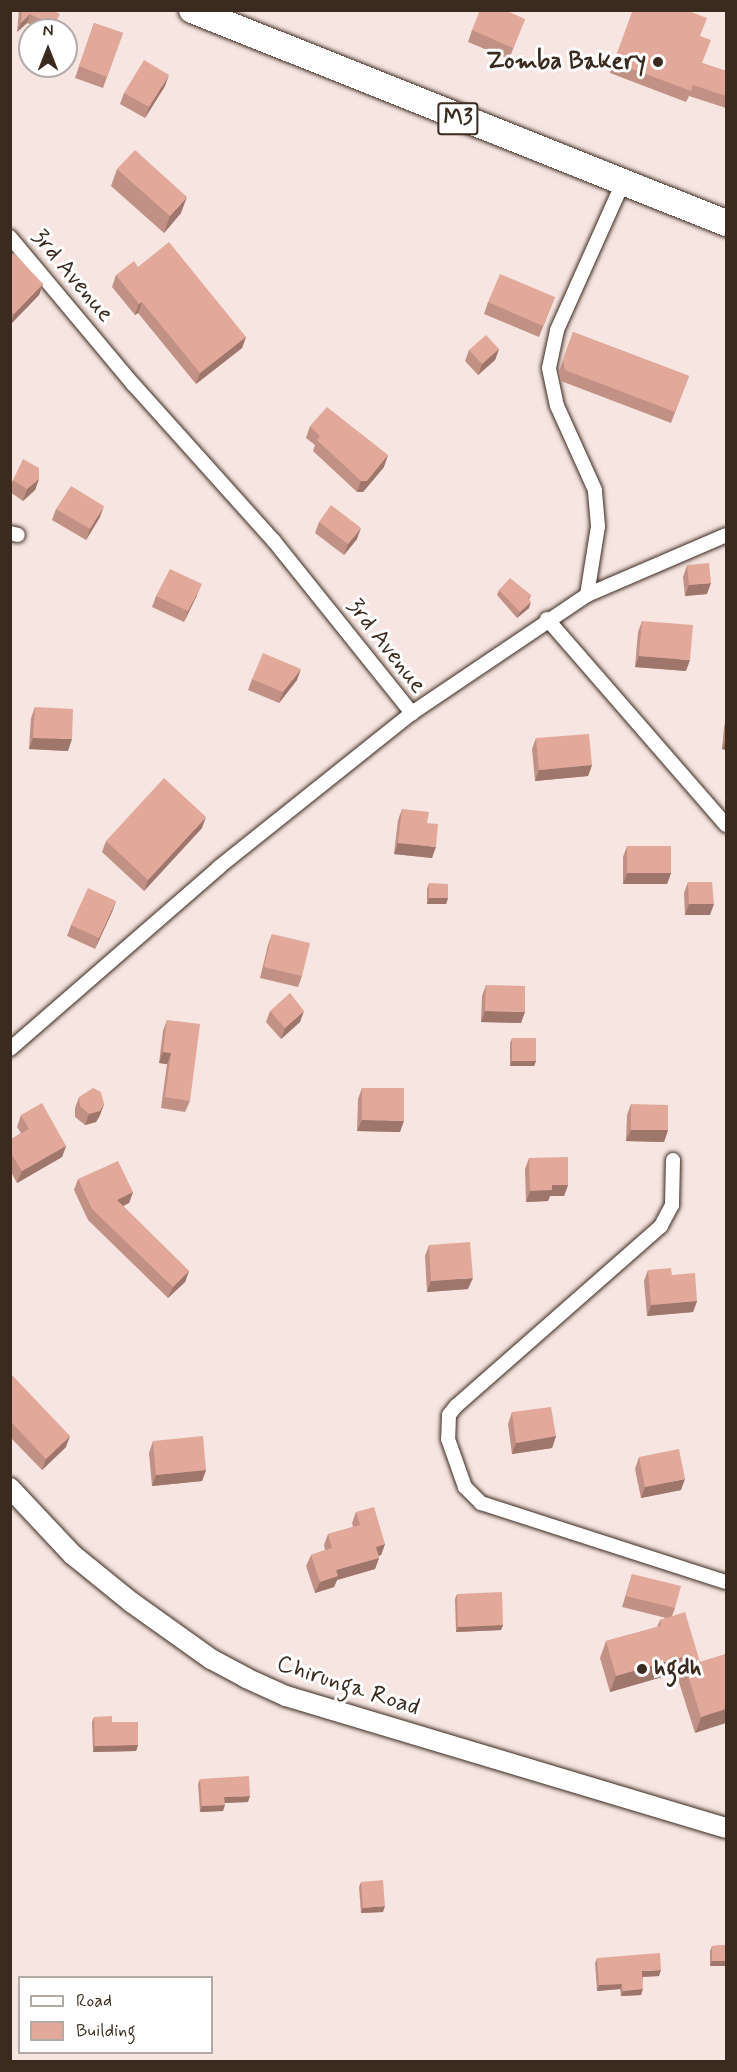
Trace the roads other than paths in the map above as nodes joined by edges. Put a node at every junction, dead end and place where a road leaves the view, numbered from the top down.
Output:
1 (192, 10) edge
2 (622, 185) junction
3 (726, 223) edge
4 (10, 237) edge
5 (726, 536) edge
6 (587, 595) junction
7 (547, 619) junction
8 (412, 713) junction
9 (726, 825) edge
10 (10, 1049) edge
11 (673, 1160) dead end
12 (10, 1488) edge
13 (726, 1582) edge
14 (726, 1828) edge

1 - 2 highway, M3
2 - 3 highway, M3
2 - 6 street
4 - 8 street, 3rd Avenue
5 - 6 street
6 - 7 street
7 - 8 street
7 - 9 street
8 - 10 street, 3rd Avenue
11 - 13 street
12 - 14 street, Chirunga Road

